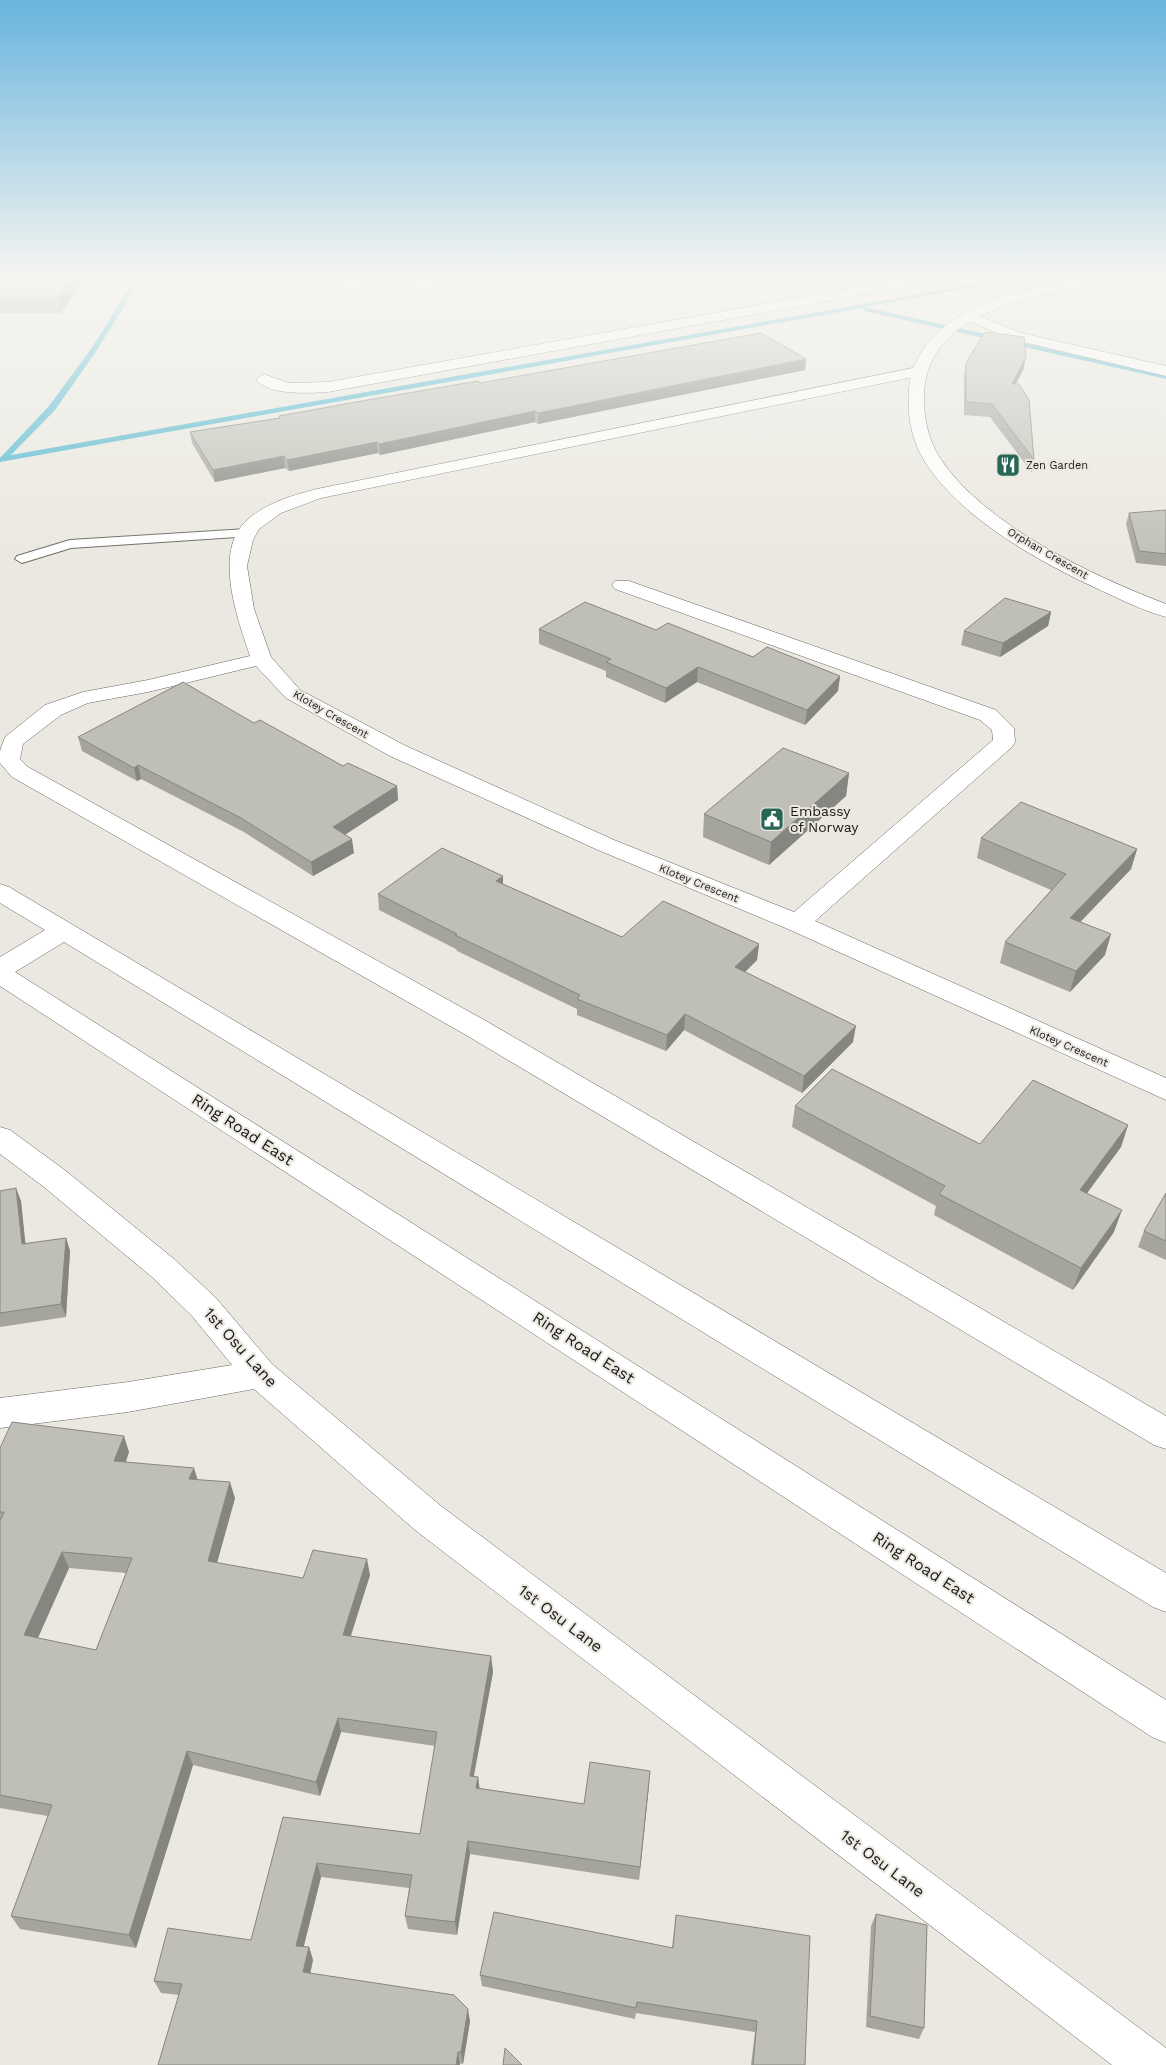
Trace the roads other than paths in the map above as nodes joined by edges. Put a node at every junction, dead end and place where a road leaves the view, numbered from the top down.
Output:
1 (403, 373) edge
2 (911, 373) edge
3 (918, 373) edge
4 (264, 379) dead end
5 (247, 533) junction
6 (22, 559) dead end
7 (622, 585) dead end
8 (1166, 611) edge
9 (261, 660) junction
10 (0, 892) edge
11 (797, 923) junction
12 (63, 931) junction
13 (0, 969) edge
14 (0, 974) edge
15 (1166, 1090) edge
16 (0, 1138) edge
17 (260, 1374) junction
18 (0, 1413) edge
19 (1166, 1434) edge
20 (1166, 1594) edge
21 (1166, 1723) edge
22 (1150, 2065) edge

1 - 4 street
2 - 5 street
3 - 8 street, Orphan Crescent
5 - 6 lane
5 - 9 street, Klotey Crescent
7 - 11 street
9 - 11 street, Klotey Crescent
9 - 19 street
10 - 12 street
11 - 15 street, Klotey Crescent
12 - 13 street
12 - 20 street
14 - 21 street, Ring Road East
16 - 17 street, 1st Osu Lane
17 - 18 street
17 - 22 street, 1st Osu Lane

